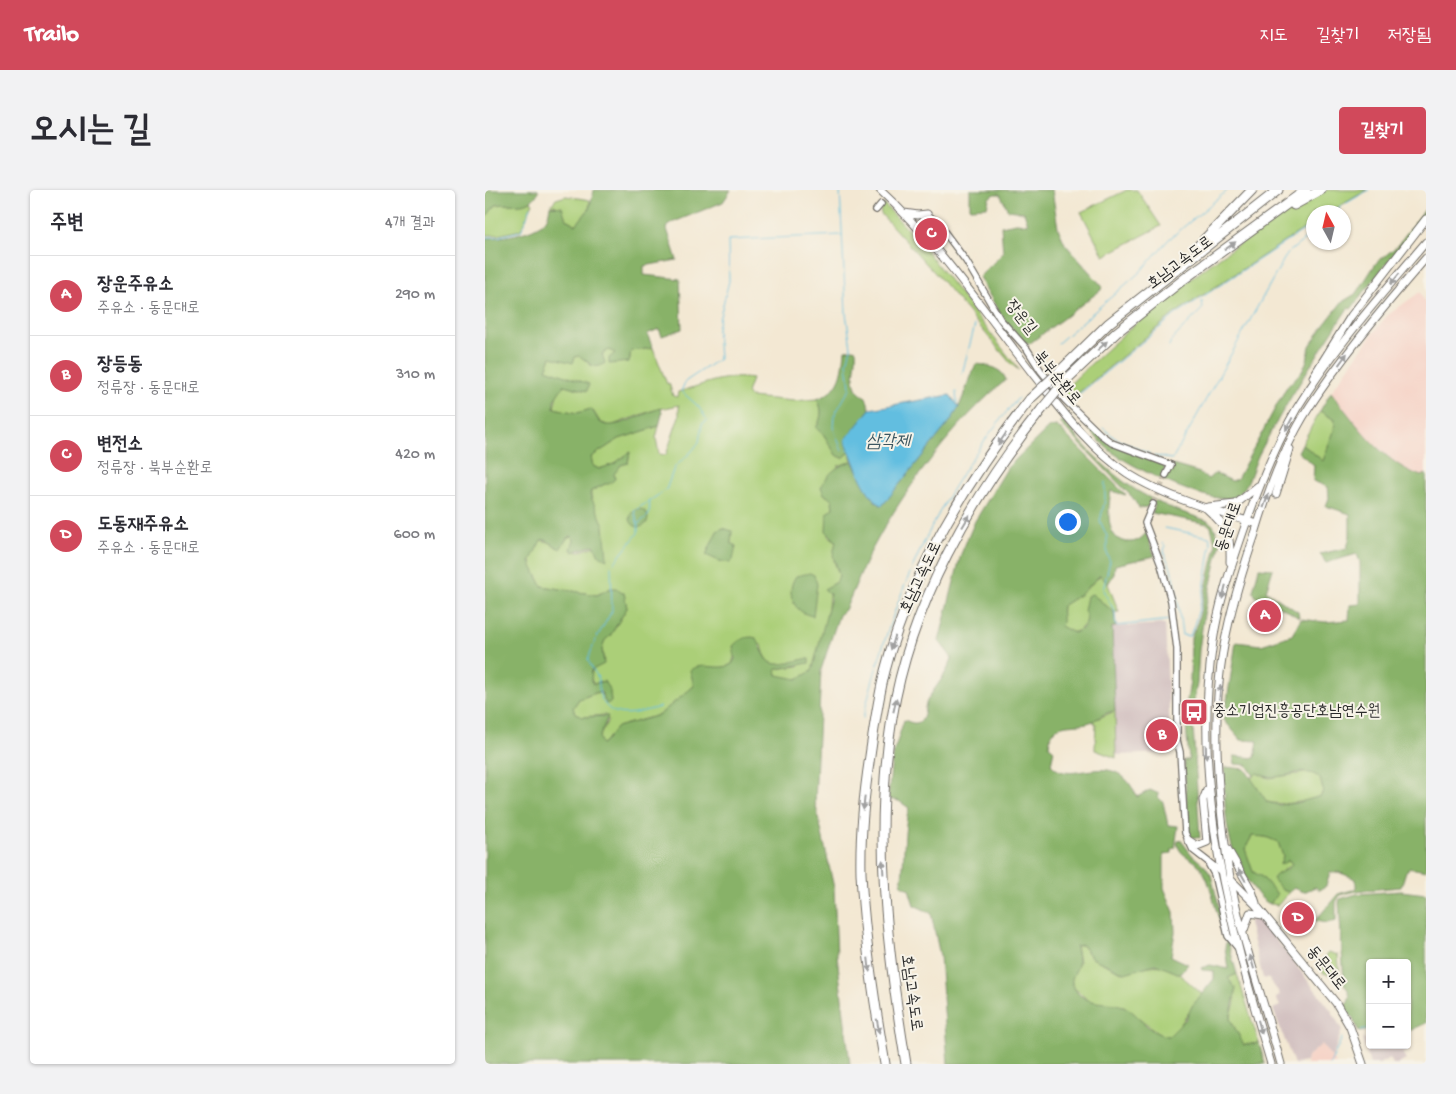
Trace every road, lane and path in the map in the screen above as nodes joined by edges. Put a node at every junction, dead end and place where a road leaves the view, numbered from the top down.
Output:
1 (880, 190) edge
2 (1252, 190) edge
3 (1278, 190) edge
4 (1306, 190) edge
5 (1321, 190) edge
6 (881, 204) dead end
7 (876, 210) dead end
8 (904, 213) junction
9 (927, 214) junction
10 (1426, 219) edge
11 (1257, 226) junction
12 (931, 242) junction
13 (1426, 242) edge
14 (1426, 258) edge
15 (1173, 270) junction
16 (1302, 400) junction
17 (1290, 444) junction
18 (1166, 475) dead end
19 (1260, 484) junction
20 (1276, 494) dead end
21 (1153, 504) tunnel mouth
22 (1205, 507) junction
23 (1247, 521) junction
24 (1258, 524) junction
25 (1230, 570) junction
26 (1208, 787) junction
27 (1188, 840) junction
28 (1226, 846) junction
29 (1207, 861) junction
30 (1220, 871) junction
31 (1231, 879) junction
32 (1256, 905) junction
33 (1263, 915) junction
34 (1243, 933) junction
35 (1237, 947) junction
36 (890, 960) junction
37 (885, 1064) edge
38 (906, 1064) edge
39 (911, 1064) edge
40 (1271, 1064) edge
41 (1281, 1064) edge
42 (1363, 1064) edge

1 - 8 main road, 북부순환로
2 - 15 highway, 호남고속도로
3 - 15 highway, 호남고속도로
4 - 11 highway, 호남고속도로
5 - 11 highway, 호남고속도로
6 - 7 street
8 - 9 main road
8 - 12 main road, 북부순환로
9 - 12 main road
9 - 18 street, 장운길
10 - 16 main road
36 -> 11 highway, 호남고속도로, bridge
12 - 22 main road, 북부순환로
13 -> 16 main road, 동문대로
17 -> 14 main road, 동문대로
15 -> 37 highway, 호남고속도로, bridge
16 -> 19 main road, 동문대로
17 - 20 main road
24 -> 17 main road, 동문대로
19 - 22 main road
19 - 23 main road, 동문대로
21 - 27 street
22 - 23 main road, 북부순환로
22 - 25 main road
23 - 24 main road, 북부순환로
23 - 25 main road, 동문대로
28 -> 24 main road, 동문대로
25 -> 26 main road, 동문대로
26 - 27 main road
26 - 30 main road, 동문대로
27 - 29 street
28 - 31 main road, 동문대로
32 -> 28 main road
29 - 30 street
29 - 35 street
30 - 31 main road, 동문대로
30 - 35 main road, 동문대로
31 - 32 main road, 동문대로
31 - 34 main road, 동문대로
32 - 33 main road, 동문대로
33 - 34 main road
33 - 42 main road, 동문대로
41 -> 34 main road, 동문대로
35 -> 40 main road, 동문대로
36 - 38 highway, 호남고속도로
36 - 39 highway

